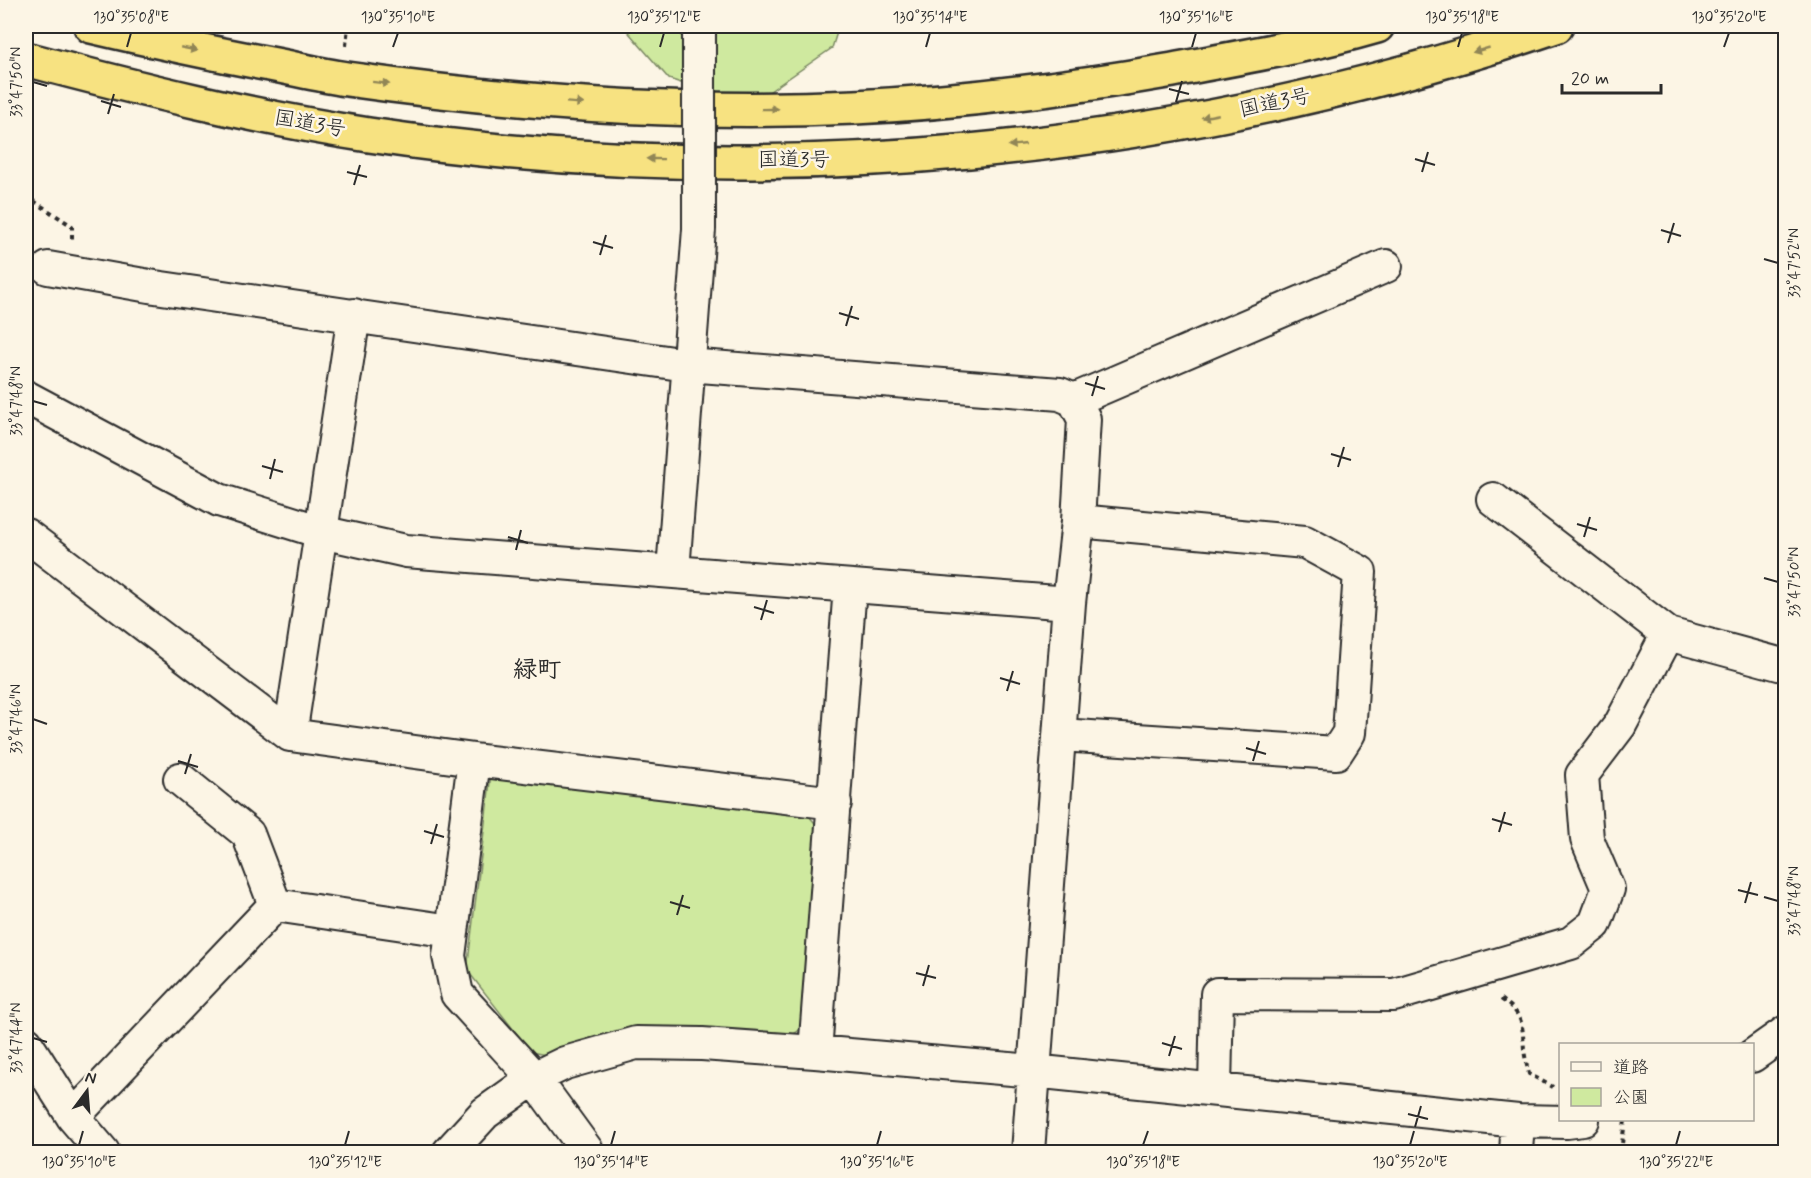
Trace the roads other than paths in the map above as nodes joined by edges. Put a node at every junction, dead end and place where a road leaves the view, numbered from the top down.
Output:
1 (91, 26) edge
2 (1377, 26) edge
3 (1556, 26) edge
4 (699, 28) edge
5 (26, 59) edge
6 (1386, 266) dead end
7 (59, 269) road end
8 (354, 315) junction
9 (687, 365) junction
10 (1074, 400) junction
11 (28, 405) edge
12 (1493, 499) dead end
13 (1078, 521) junction
14 (321, 532) junction
15 (26, 535) edge
16 (673, 571) junction
17 (850, 586) junction
18 (1069, 603) junction
19 (1668, 634) junction
20 (1785, 666) edge
21 (290, 735) junction
22 (1060, 735) junction
23 (474, 760) junction
24 (180, 779) dead end
25 (835, 803) junction
26 (275, 905) junction
27 (452, 931) junction
28 (1785, 1032) edge
29 (26, 1043) edge
30 (815, 1052) junction
31 (1754, 1055) edge
32 (1033, 1071) junction
33 (534, 1078) junction
34 (1215, 1089) junction
35 (73, 1117) junction
36 (1518, 1121) junction
37 (1572, 1121) edge
38 (104, 1152) edge
39 (449, 1152) edge
40 (588, 1152) edge
41 (1028, 1152) edge
42 (1516, 1152) edge

1 -> 2 highway
3 -> 5 highway, 国道3号
4 - 9 street, bridge
6 - 10 street
7 - 8 street
8 - 9 street
8 - 14 street
9 - 10 street
9 - 16 street
10 - 13 street
11 - 14 street
12 - 19 street
13 - 18 street
13 - 22 street
14 - 16 street
14 - 21 street
15 - 21 street
16 - 17 street
17 - 18 street
17 - 25 street
18 - 22 street
19 - 20 street
19 - 34 street
21 - 23 street
22 - 32 street
23 - 25 street
23 - 27 street
24 - 26 street
25 - 30 street
26 - 27 street
26 - 35 street
27 - 33 street
28 - 31 street
29 - 35 street
30 - 32 street
30 - 33 street
32 - 34 street
32 - 41 street
33 - 39 street
33 - 40 street
34 - 36 street
35 - 38 street
36 - 37 street
36 - 42 street

